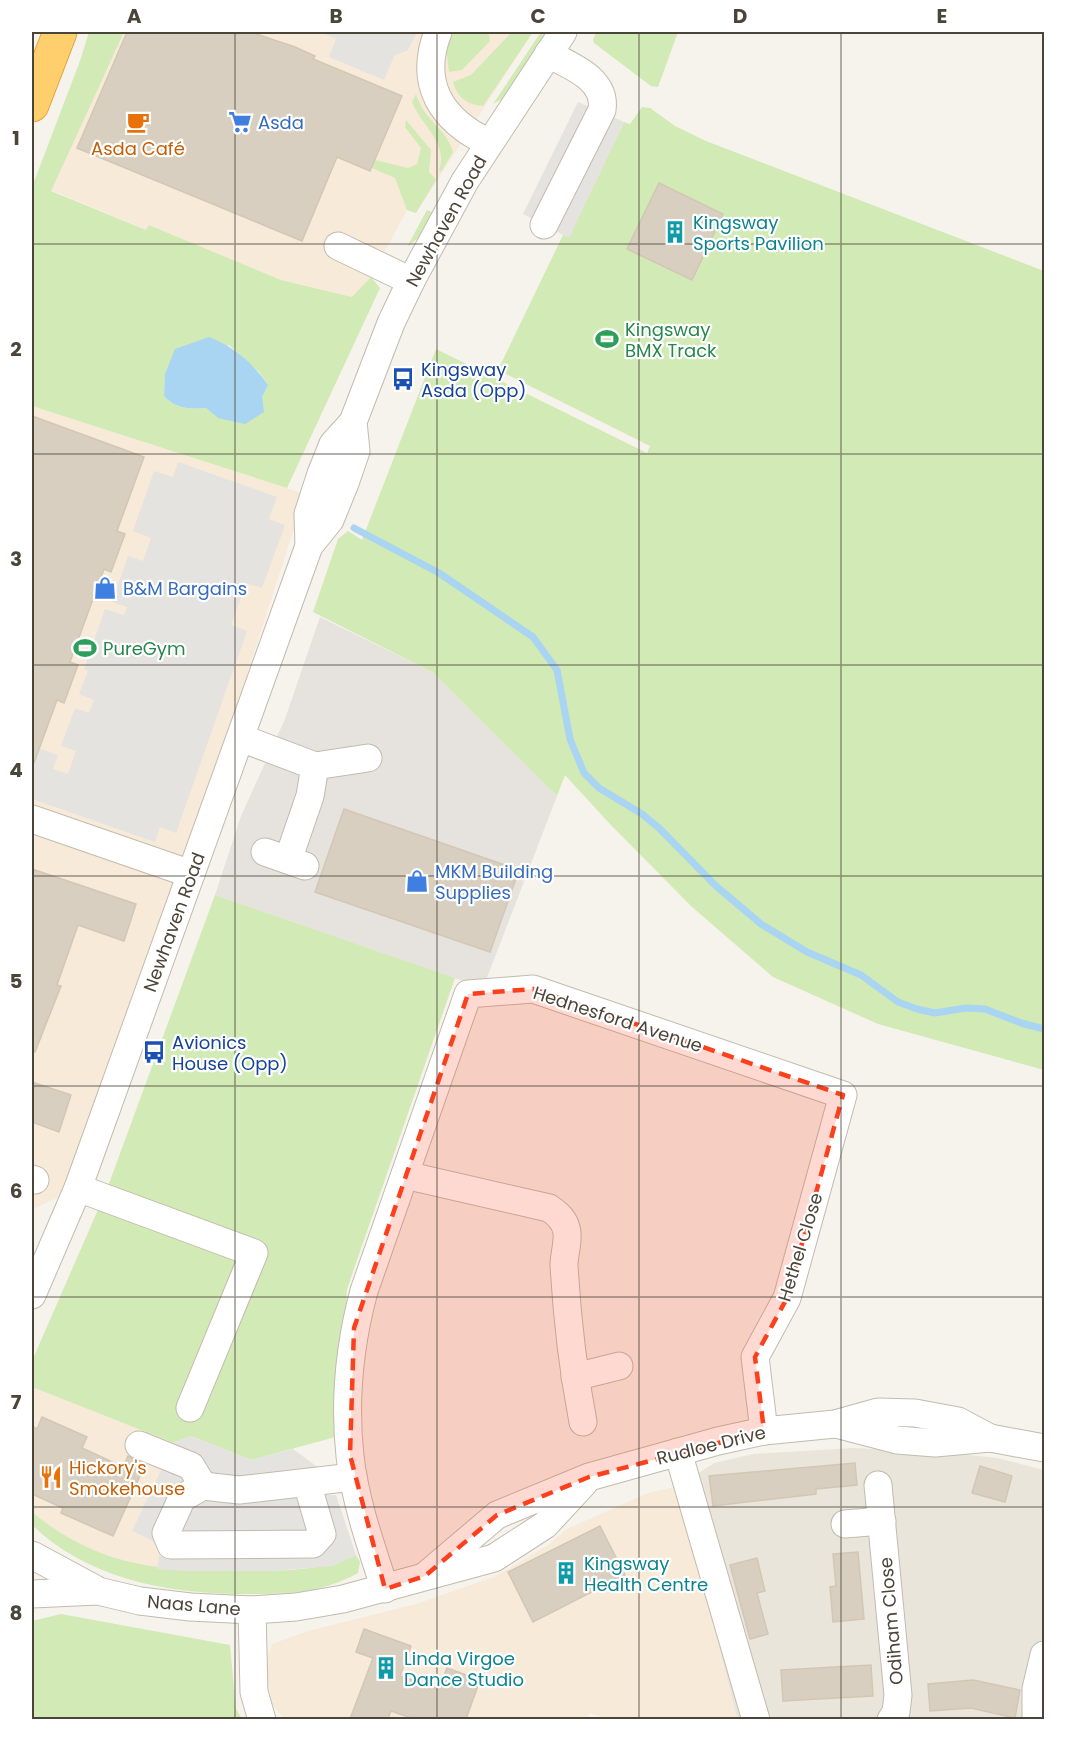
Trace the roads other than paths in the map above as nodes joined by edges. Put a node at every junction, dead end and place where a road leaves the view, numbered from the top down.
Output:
1 (60, 32) edge
2 (438, 32) edge
3 (563, 32) edge
4 (548, 54) junction
5 (32, 105) edge
6 (489, 143) junction
7 (544, 225) dead end
8 (338, 246) dead end
9 (411, 281) junction
10 (241, 738) junction
11 (368, 758) dead end
12 (315, 766) junction
13 (32, 819) edge
14 (286, 859) dead end
15 (191, 874) junction
16 (843, 1095) joint
17 (405, 1175) junction
18 (78, 1188) junction
19 (41, 1249) edge
20 (32, 1295) edge
21 (619, 1366) dead end
22 (575, 1377) junction
23 (190, 1408) dead end
24 (583, 1422) dead end
25 (764, 1431) junction
26 (139, 1445) dead end
27 (1044, 1448) edge
28 (678, 1452) junction
29 (353, 1476) junction
30 (306, 1483) junction
31 (878, 1485) dead end
32 (203, 1486) junction
33 (882, 1521) junction
34 (845, 1524) dead end
35 (32, 1555) edge
36 (385, 1589) junction
37 (98, 1591) junction
38 (32, 1594) edge
39 (252, 1610) junction
40 (1044, 1655) edge
41 (262, 1719) edge
42 (756, 1719) edge
43 (891, 1719) edge
44 (1036, 1719) edge

1 - 5 highway
2 - 6 street
3 - 4 street, Newhaven Road
4 - 6 street, Newhaven Road
4 - 7 street
6 - 9 street, Newhaven Road
8 - 9 street
9 - 10 street, Newhaven Road
10 - 12 street
10 - 15 street, Newhaven Road
11 - 12 street
12 - 14 street
13 - 15 street
15 - 18 street, Newhaven Road
16 - 17 street, Hednesford Avenue
16 - 25 street, Hethel Close
17 - 22 street
17 - 29 street, Hednesford Avenue
18 - 19 street, Newhaven Road
18 - 23 street
19 - 20 street, Newhaven Road
21 - 22 street
22 - 24 street
25 - 27 street, Rudloe Drive
25 - 28 street, Rudloe Drive
26 - 32 street
28 - 36 street, Rudloe Drive
28 - 42 street
29 - 30 street
29 - 36 street, Hednesford Avenue
30 - 32 street
30 - 32 street
31 - 33 street, Odiham Close
33 - 34 street
33 - 43 street, Odiham Close
35 - 37 street, Naas Lane
36 - 39 street, Rudloe Drive
37 - 38 street, Naas Lane
37 - 39 street, Naas Lane
39 - 41 street, Naas Lane
40 - 44 street

